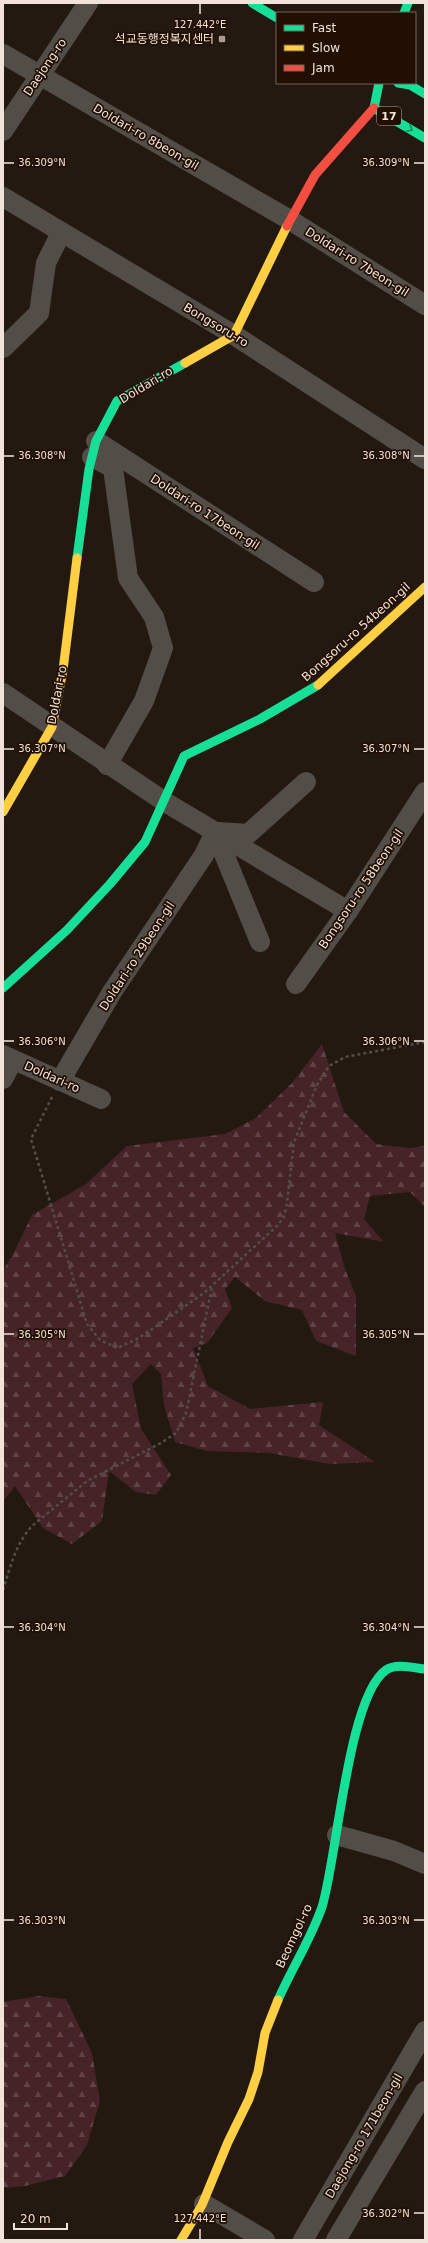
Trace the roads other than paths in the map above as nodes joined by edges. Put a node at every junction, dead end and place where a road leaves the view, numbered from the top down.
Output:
1 (88, 3) edge
2 (252, 3) edge
3 (276, 17) edge
4 (3, 54) edge
5 (40, 75) junction
6 (379, 84) edge
7 (404, 84) edge
8 (425, 94) edge
9 (374, 108) junction
10 (3, 131) edge
11 (425, 138) edge
12 (3, 197) edge
13 (290, 220) junction
14 (60, 233) junction
15 (425, 304) edge
16 (234, 335) junction
17 (3, 348) edge
18 (94, 449) junction
19 (425, 459) edge
20 (314, 582) dead end
21 (425, 587) edge
22 (3, 693) edge
23 (52, 727) junction
24 (108, 766) junction
25 (306, 782) dead end
26 (165, 802) junction
27 (422, 803) edge
28 (3, 812) edge
29 (215, 832) junction
30 (348, 911) junction
31 (260, 942) dead end
32 (296, 984) dead end
33 (3, 988) edge
34 (8, 1057) edge
35 (3, 1080) edge
36 (60, 1081) junction
37 (101, 1100) dead end
38 (425, 1669) edge
39 (336, 1835) junction
40 (425, 1864) edge
41 (425, 2032) edge
42 (425, 2091) edge
43 (204, 2204) junction
44 (182, 2240) edge
45 (265, 2240) edge
46 (303, 2240) edge
47 (336, 2240) edge

1 - 5 street, Daejong-ro
2 - 3 street
4 - 5 street, Doldari-ro 8beon-gil
5 - 10 street, Daejong-ro
5 - 13 street, Doldari-ro 8beon-gil
6 - 9 street, 17
7 - 8 street
9 -> 11 street, 17
9 - 13 street
12 - 14 street, Bongsoru-ro
13 - 15 street, Doldari-ro 7beon-gil
13 - 16 street
14 - 16 street, Bongsoru-ro
14 - 17 street
16 - 18 street, Doldari-ro
16 - 19 street, Bongsoru-ro
18 - 20 street, Doldari-ro 17beon-gil
18 - 23 street, Doldari-ro
18 - 24 street
21 - 26 street, Bongsoru-ro 54beon-gil
22 - 23 street
23 - 24 street
23 - 28 street, Doldari-ro
24 - 26 street
25 - 29 street
26 - 29 street
26 - 33 street, Bongsoru-ro 54beon-gil
27 - 30 street, Bongsoru-ro 58beon-gil
29 - 30 street
29 - 31 street
29 - 36 street, Doldari-ro 29beon-gil
30 - 32 street, Bongsoru-ro 58beon-gil
34 - 35 street
34 - 36 street, Doldari-ro
36 - 37 street, Doldari-ro
38 - 39 street, Beomgol-ro
39 - 40 street
39 - 43 street, Beomgol-ro
41 - 46 street, Daejong-ro 171beon-gil
42 - 47 street
43 - 44 street, Beomgol-ro
43 - 45 street

